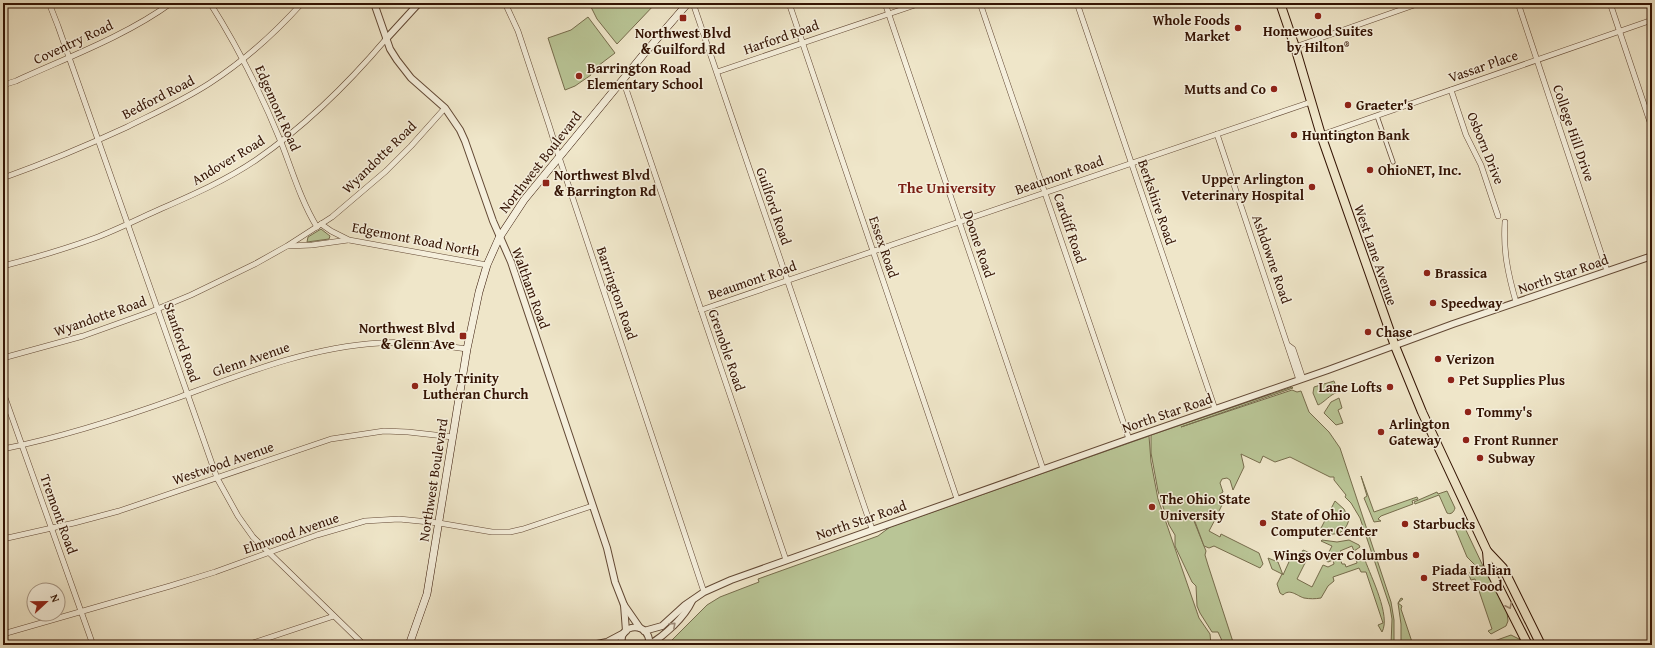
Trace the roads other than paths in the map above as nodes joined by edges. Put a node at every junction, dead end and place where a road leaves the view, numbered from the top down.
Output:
1 (49, 3) edge
2 (171, 3) edge
3 (210, 3) edge
4 (302, 3) edge
5 (374, 3) edge
6 (419, 3) edge
7 (505, 3) edge
8 (688, 3) edge
9 (693, 3) edge
10 (789, 3) edge
11 (885, 3) edge
12 (921, 3) edge
13 (980, 3) edge
14 (1077, 3) edge
15 (1280, 3) edge
16 (1420, 3) edge
17 (1518, 3) edge
18 (1610, 3) edge
19 (888, 14) junction
20 (1652, 20) edge
21 (1620, 31) junction
22 (386, 39) junction
23 (802, 43) junction
24 (1295, 46) junction
25 (69, 57) junction
26 (243, 60) junction
27 (1537, 60) junction
28 (717, 72) junction
29 (623, 80) junction
30 (3, 85) edge
31 (1451, 90) junction
32 (1311, 102) junction
33 (445, 108) junction
34 (1377, 116) junction
35 (1652, 128) edge
36 (1217, 134) junction
37 (1321, 135) junction
38 (98, 140) junction
39 (281, 142) junction
40 (559, 157) junction
41 (1392, 162) dead end
42 (1131, 163) junction
43 (3, 178) edge
44 (1045, 193) junction
45 (1498, 216) dead end
46 (959, 222) junction
47 (1505, 222) dead end
48 (128, 224) junction
49 (319, 225) junction
50 (500, 238) junction
51 (349, 240) junction
52 (287, 246) junction
53 (873, 252) junction
54 (1652, 256) edge
55 (487, 265) junction
56 (3, 266) edge
57 (1607, 271) junction
58 (787, 280) junction
59 (1516, 302) junction
60 (158, 309) junction
61 (701, 310) junction
62 (1395, 346) junction
63 (467, 349) junction
64 (3, 358) edge
65 (1301, 379) junction
66 (3, 392) edge
67 (188, 394) junction
68 (1215, 409) junction
69 (453, 437) junction
70 (1129, 438) junction
71 (22, 445) junction
72 (3, 449) edge
73 (1043, 470) junction
74 (217, 478) junction
75 (958, 499) junction
76 (592, 506) junction
77 (439, 523) junction
78 (52, 528) junction
79 (872, 530) junction
80 (3, 539) edge
81 (1487, 551) junction
82 (269, 553) junction
83 (786, 560) junction
84 (704, 592) junction
85 (693, 600) junction
86 (624, 605) junction
87 (81, 611) junction
88 (334, 616) junction
89 (642, 629) junction
90 (625, 632) junction
91 (3, 634) edge
92 (93, 645) edge
93 (247, 645) edge
94 (364, 645) edge
95 (409, 645) edge
96 (592, 645) edge
97 (622, 645) edge
98 (649, 645) edge
99 (1528, 645) edge
100 (1541, 645) edge

1 - 25 street, Stanford Road
2 - 25 street, Coventry Road
3 - 26 street, Edgemont Road
4 - 26 street, Bedford Road
5 - 22 street, Waltham Road
6 - 22 street, Andover Road
7 - 40 street, Barrington Road
8 - 29 main road, Northwest Boulevard
9 - 28 street, Guilford Road
10 - 23 street, Essex Road
11 - 19 street, Doone Road
12 - 19 street, Harford Road
13 - 44 street, Cardiff Road
14 - 42 street, Berkshire Road
15 - 24 main road, West Lane Avenue
16 - 24 street
17 - 27 street, College Hill Drive
18 - 21 street
19 - 23 street, Harford Road
19 - 46 street, Doone Road
20 - 21 street, Vassar Place
21 - 27 street, Vassar Place
21 - 35 street
22 - 33 street, Waltham Road
22 - 39 street, Andover Road
23 - 28 street, Harford Road
23 - 53 street, Essex Road
24 - 32 main road, West Lane Avenue
25 - 30 street, Coventry Road
25 - 38 street, Stanford Road
26 - 38 street, Bedford Road
26 - 39 street, Edgemont Road
27 - 31 street, Vassar Place
27 - 57 street, College Hill Drive
28 - 58 street, Guilford Road
29 - 40 main road, Northwest Boulevard
29 - 61 street, Grenoble Road
31 - 34 street, Vassar Place
31 - 45 street, Osborn Drive
32 - 36 street, Beaumont Road
32 - 37 main road, West Lane Avenue
33 - 49 street, Wyandotte Road
33 - 50 street, Waltham Road
34 - 37 street, Vassar Place
34 - 41 street
36 - 42 street, Beaumont Road
36 - 65 street, Ashdowne Road
37 - 62 main road, West Lane Avenue
38 - 43 street, Bedford Road
38 - 48 street, Stanford Road
39 - 48 street, Andover Road
39 - 49 street, Edgemont Road
40 - 50 main road, Northwest Boulevard
40 - 84 street, Barrington Road
42 - 44 street, Beaumont Road
42 - 68 street, Berkshire Road
44 - 46 street, Beaumont Road
44 - 70 street, Cardiff Road
46 - 53 street, Beaumont Road
46 - 73 street, Doone Road
47 - 59 street
48 - 56 street, Andover Road
48 - 60 street, Stanford Road
49 - 51 street, Edgemont Road North
49 - 52 street, Wyandotte Road
50 - 55 main road, Northwest Boulevard
50 - 76 street, Waltham Road
51 - 52 street, Wyandotte Road
51 - 55 street, Edgemont Road North
52 - 60 street, Wyandotte Road
53 - 58 street, Beaumont Road
53 - 75 street, Essex Road
54 - 57 street, North Star Road
55 - 63 main road, Northwest Boulevard
57 - 59 street, North Star Road
58 - 61 street, Beaumont Road
58 - 79 street, Guilford Road
59 - 62 street, North Star Road
60 - 64 street, Wyandotte Road
60 - 67 street, Stanford Road
61 - 83 street, Grenoble Road
62 - 65 street, North Star Road
62 - 81 main road, West Lane Avenue
63 - 67 street, Glenn Avenue
63 - 69 main road, Northwest Boulevard
65 - 68 street, North Star Road
66 - 71 street, Tremont Road
67 - 71 street, Glenn Avenue
67 - 74 street, Stanford Road
68 - 70 street, North Star Road
69 - 74 street, Westwood Avenue
69 - 77 main road, Northwest Boulevard
70 - 73 street, North Star Road
71 - 72 street, Glenn Avenue
71 - 78 street, Tremont Road
73 - 75 street, North Star Road
74 - 78 street, Westwood Avenue
74 - 82 street, Stanford Road
75 - 79 street, North Star Road
76 - 77 street, Elmwood Avenue
76 - 86 street, Waltham Road
77 - 82 street, Elmwood Avenue
77 - 95 main road, Northwest Boulevard
78 - 80 street, Westwood Avenue
78 - 87 street, Tremont Road
79 - 83 street, North Star Road
81 -> 99 main road, West Lane Avenue
81 - 100 main road, West Lane Avenue
82 - 87 street, Elmwood Avenue
82 - 88 street, Stanford Road
83 - 84 street, North Star Road
84 - 85 street, North Star Road
85 - 89 street, North Star Road
98 -> 85 street, North Star Road
86 - 89 street, Waltham Road
86 - 90 street, Waltham Road
87 - 91 street, Elmwood Avenue
87 - 92 street, Tremont Road
88 - 93 street
88 - 94 street, Stanford Road
89 - 90 street, North Star Road
89 - 98 street, Waltham Road
90 - 96 street
90 - 97 street, Waltham Road

